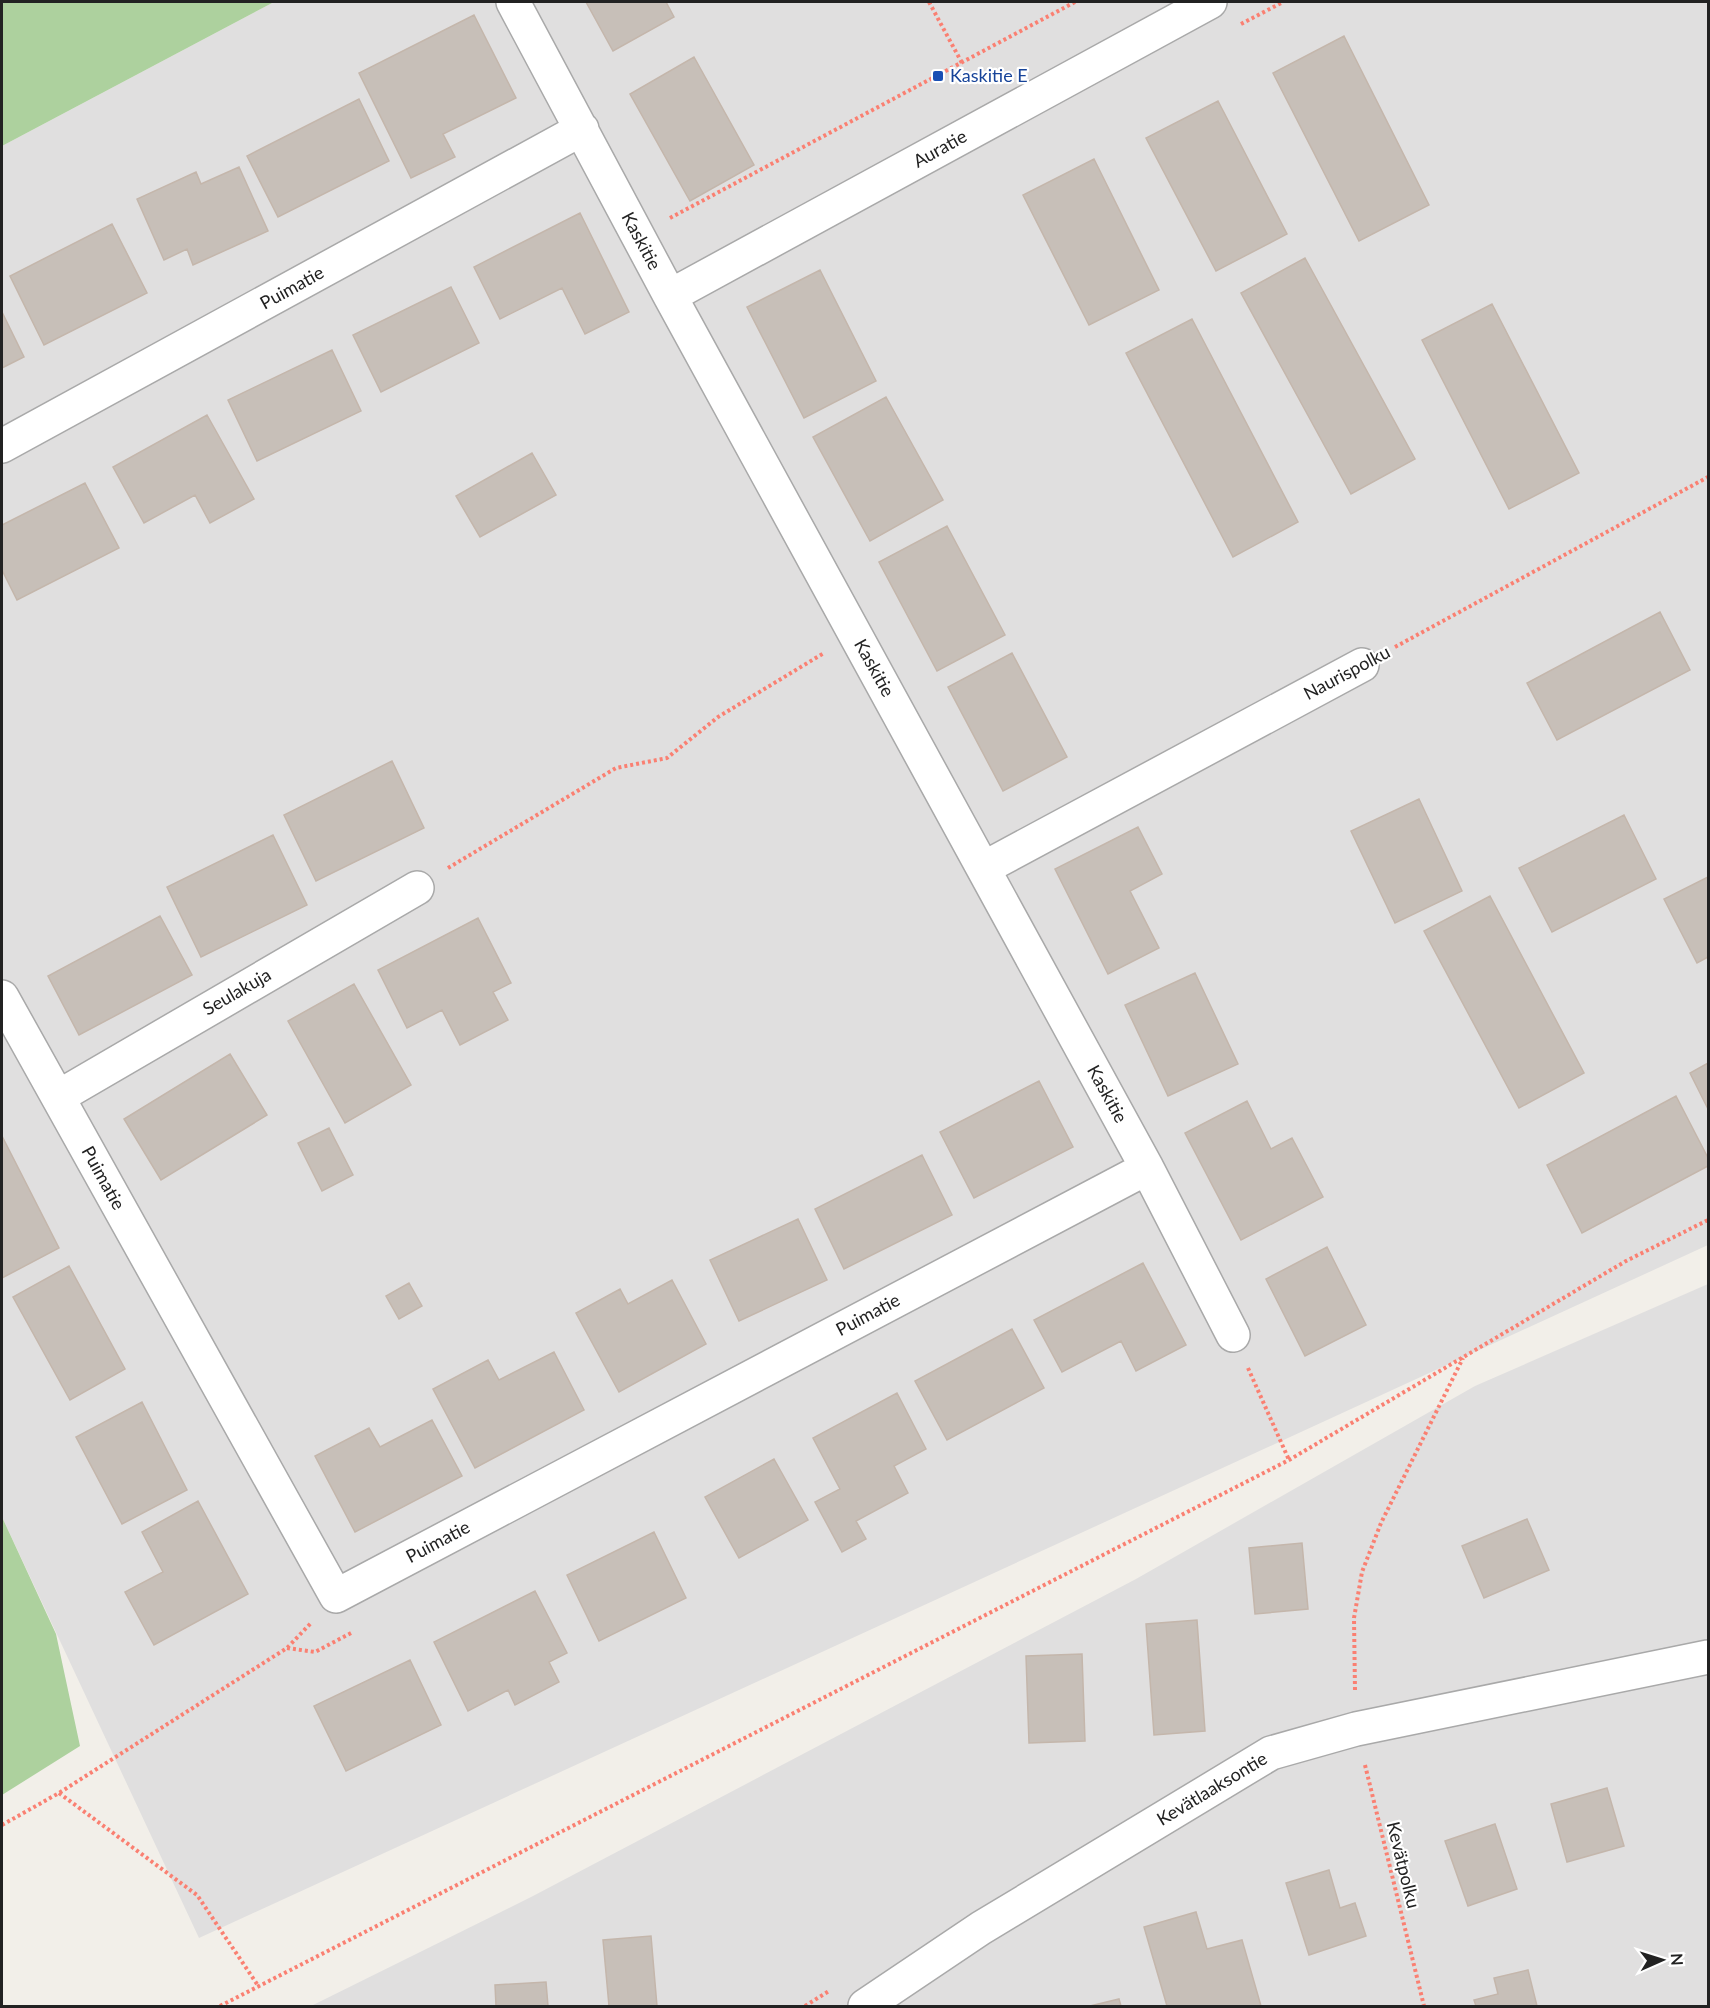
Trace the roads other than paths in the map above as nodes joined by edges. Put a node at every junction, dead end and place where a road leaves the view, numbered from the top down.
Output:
1 (513, 2) edge
2 (1210, 2) edge
3 (582, 129) junction
4 (670, 296) junction
5 (2, 446) edge
6 (1362, 665) road end
7 (984, 868) junction
8 (417, 888) road end
9 (2, 996) edge
10 (58, 1097) junction
11 (1147, 1167) junction
12 (1233, 1335) road end
13 (1708, 1657) edge
14 (865, 2007) edge

1 - 3 street, Kaskitie
2 - 4 street, Auratie
3 - 4 street, Kaskitie
3 - 5 street, Puimatie
4 - 7 street, Kaskitie
6 - 7 street, Naurispolku
7 - 11 street, Kaskitie
8 - 10 street, Seulakuja
9 - 10 street, Puimatie
10 - 11 street, Puimatie
11 - 12 street, Kaskitie
13 - 14 street, Kevätlaaksontie

